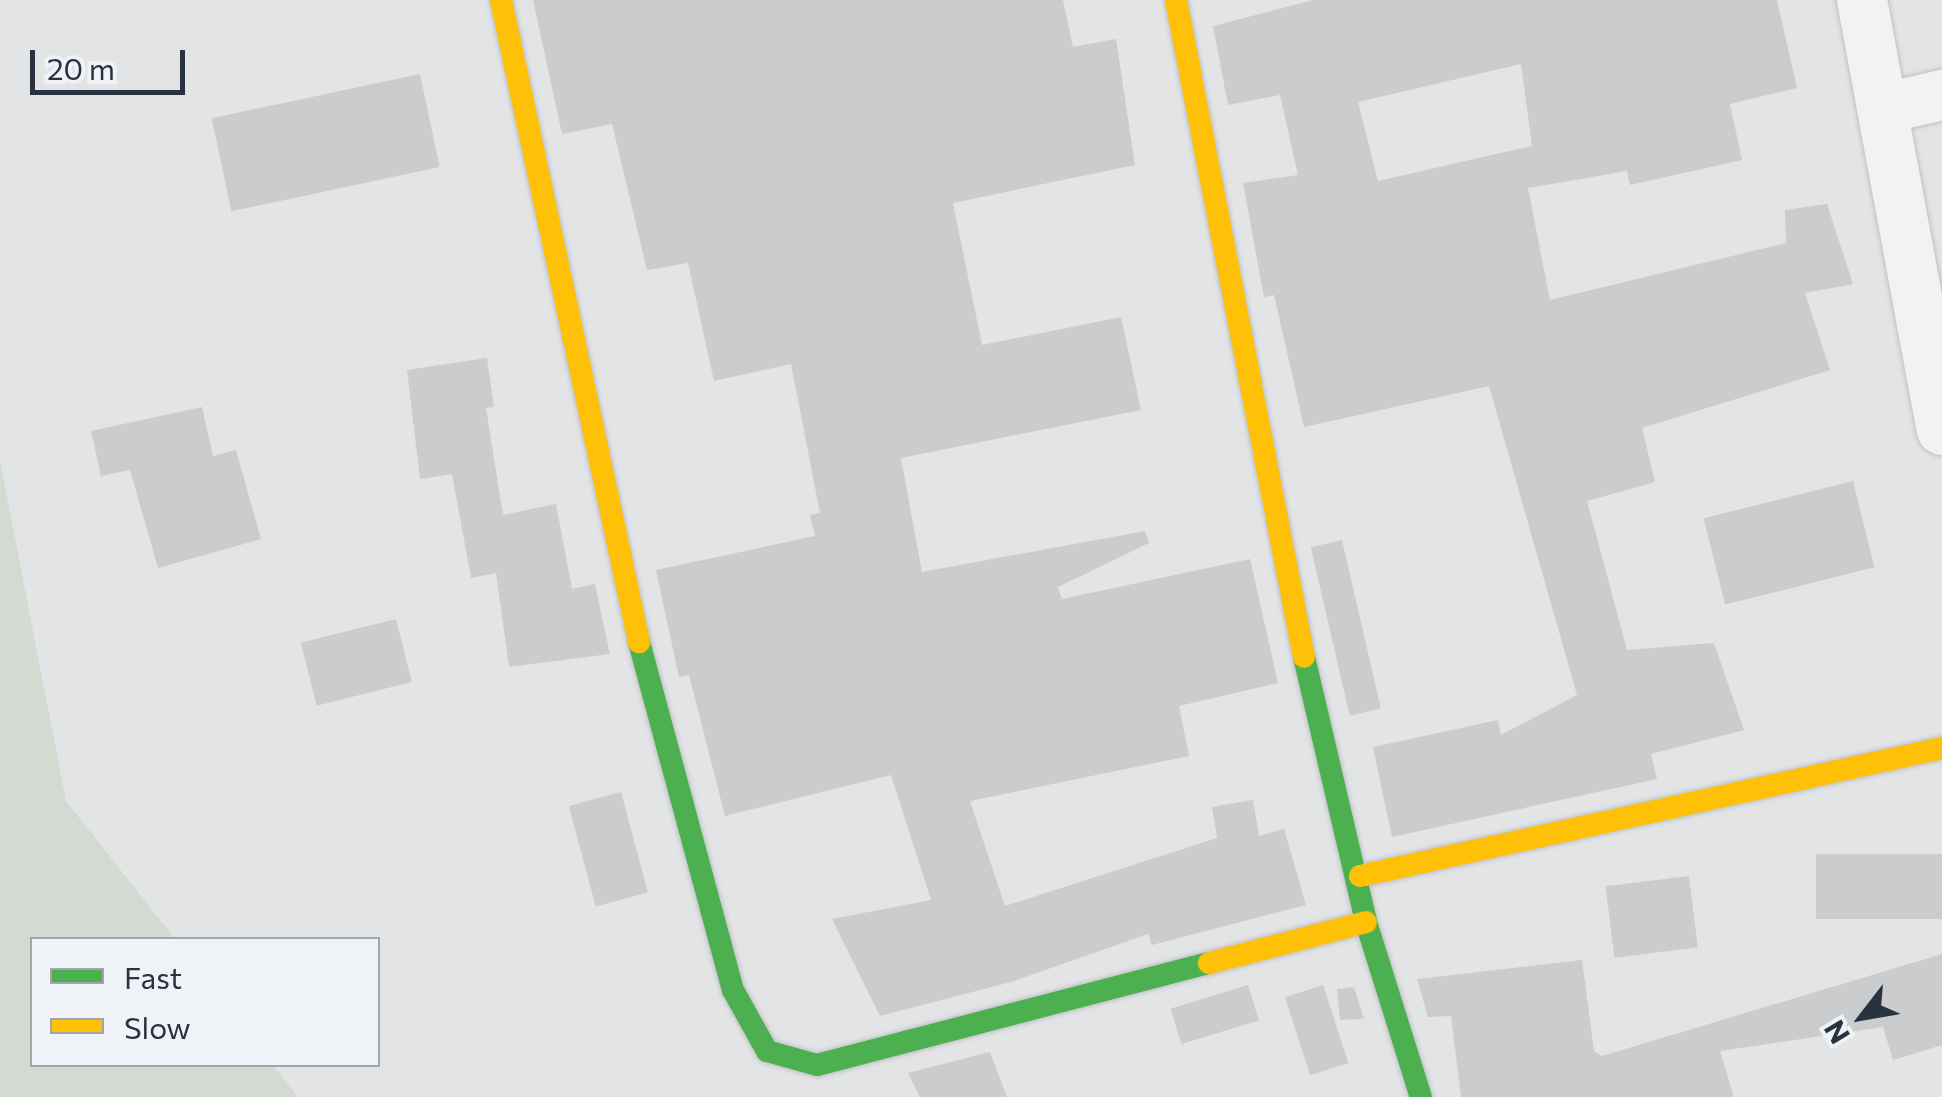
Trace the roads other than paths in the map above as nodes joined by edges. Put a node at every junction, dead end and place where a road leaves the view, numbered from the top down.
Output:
1 (501, 0) edge
2 (1176, 0) edge
3 (1862, 0) edge
4 (1942, 95) edge
5 (1886, 108) junction
6 (1942, 430) edge
7 (1942, 748) edge
8 (1360, 876) junction
9 (1366, 922) junction
10 (1421, 1097) edge

1 - 9 street
2 - 8 street
3 - 5 street
4 - 5 street
5 - 6 street
7 - 8 street
8 - 9 street
9 - 10 street

